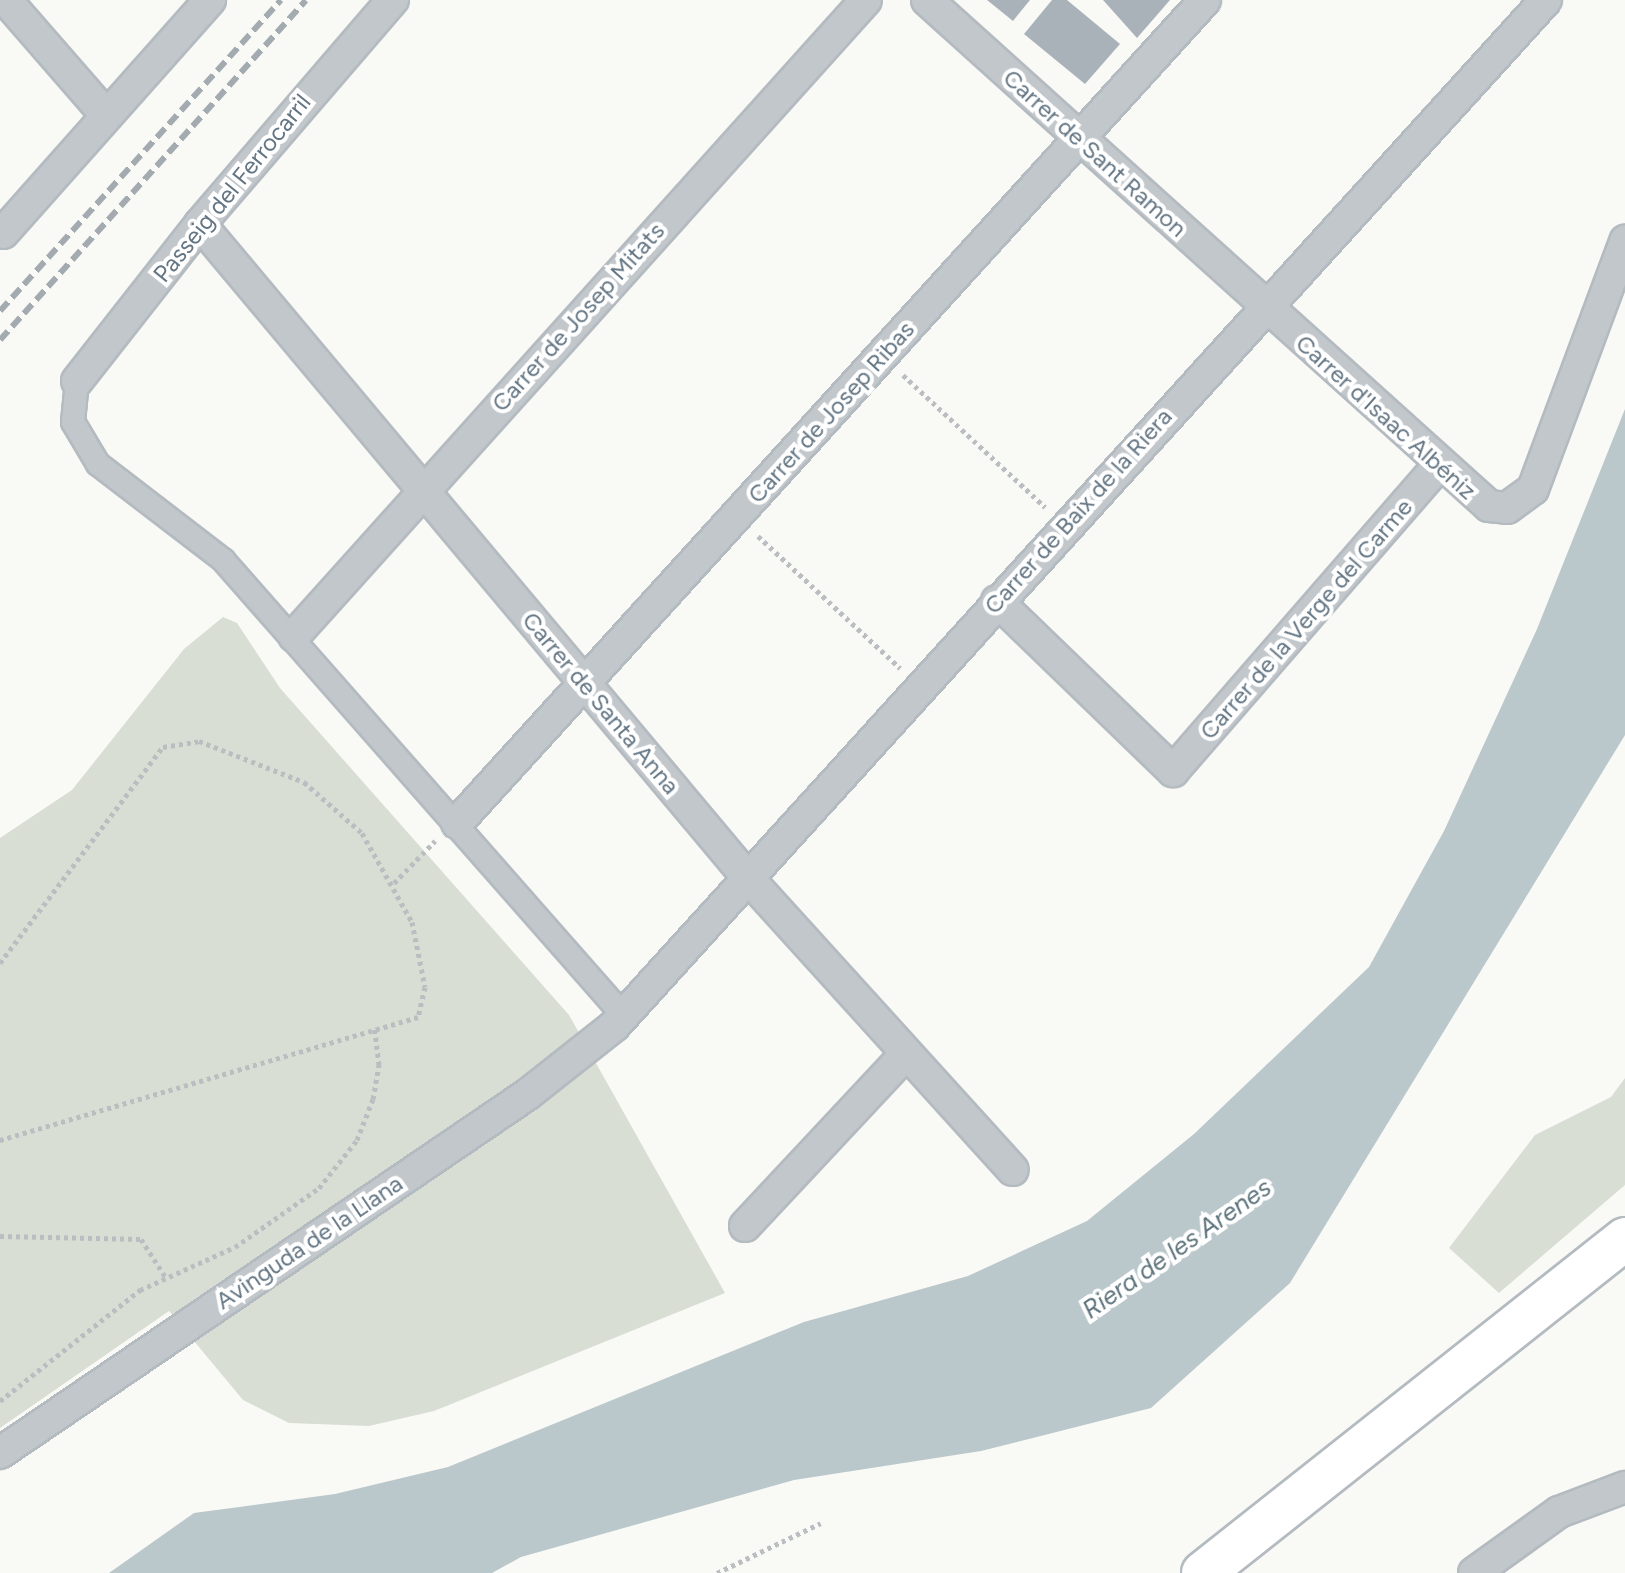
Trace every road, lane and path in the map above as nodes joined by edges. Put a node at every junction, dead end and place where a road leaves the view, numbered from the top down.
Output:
1 (6, 0) edge
2 (210, 0) edge
3 (393, 0) edge
4 (866, 0) edge
5 (927, 0) edge
6 (1205, 0) edge
7 (1546, 0) edge
8 (106, 115) junction
9 (1079, 138) junction
10 (200, 224) junction
11 (3, 233) dead end
12 (1625, 241) edge
13 (1263, 307) junction
14 (882, 356) junction
15 (77, 381) joint
16 (1438, 466) junction
17 (423, 491) junction
18 (737, 516) junction
19 (1065, 526) junction
20 (997, 601) junction
21 (294, 636) junction
22 (585, 684) junction
23 (920, 687) junction
24 (457, 823) junction
25 (748, 878) junction
26 (394, 883) junction
27 (0, 963) edge
28 (618, 1020) junction
29 (374, 1026) junction
30 (904, 1056) junction
31 (0, 1140) edge
32 (1013, 1170) dead end
33 (745, 1226) dead end
34 (0, 1236) edge
35 (1625, 1239) edge
36 (166, 1278) junction
37 (0, 1401) edge
38 (0, 1453) edge
39 (1625, 1487) edge
40 (821, 1523) dead end
41 (717, 1573) edge
42 (1203, 1573) edge
43 (1474, 1573) edge

1 - 8 street
2 - 8 street
3 - 10 street, Passeig del Ferrocarril
4 - 17 street, Carrer de Josep Mitats
5 - 9 street, Carrer de Sant Ramon
6 - 9 street, Carrer de Josep Ribas
7 - 13 street, Carrer de Baix de la Riera
8 - 11 street
9 - 13 street, Carrer de Sant Ramon
9 - 14 street, Carrer de Josep Ribas
10 - 15 street, Passeig del Ferrocarril
10 - 17 street, Carrer de Santa Anna
12 - 16 street, Carrer d'Isaac Albéniz
13 - 16 street, Carrer d'Isaac Albéniz
13 - 19 street, Carrer de Baix de la Riera
14 - 18 street, Carrer de Josep Ribas
14 - 19 path
15 - 21 street
16 - 20 street, Carrer de la Verge del Carme
17 - 21 street, Carrer de Josep Mitats
17 - 22 street, Carrer de Santa Anna
18 - 22 street, Carrer de Josep Ribas
18 - 23 path
19 - 20 street, Carrer de Baix de la Riera
20 - 23 street, Carrer de Baix de la Riera
21 - 24 street
22 - 24 street, Carrer de Josep Ribas
22 - 25 street, Carrer de Santa Anna
23 - 25 street, Carrer de Baix de la Riera
24 - 26 path
24 - 28 street
25 - 28 street, Carrer de Baix de la Riera
25 - 30 street, Carrer de Santa Anna
26 - 27 path
26 - 29 path
28 - 38 street, Avinguda de la Llana
29 - 31 path
29 - 36 path
30 - 32 street, Carrer de Santa Anna
30 - 33 street
34 - 36 path
35 - 42 main road
36 - 37 path
39 - 43 street
40 - 41 path

